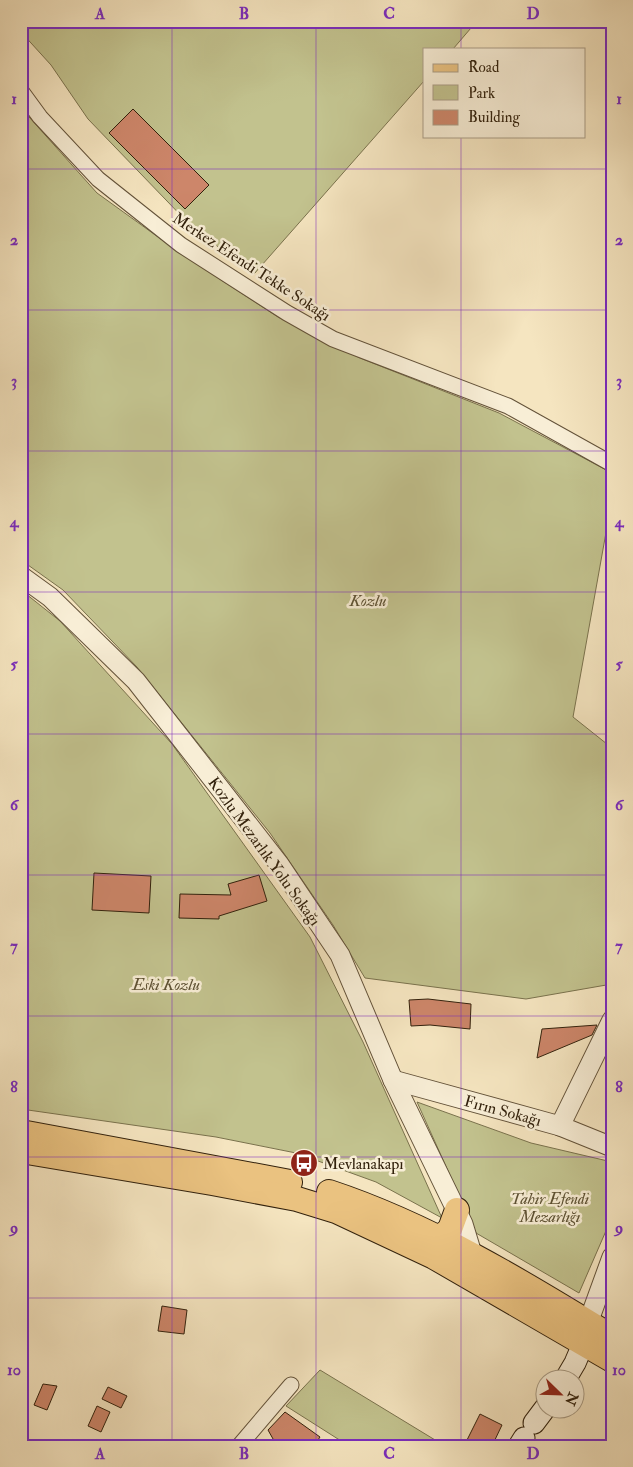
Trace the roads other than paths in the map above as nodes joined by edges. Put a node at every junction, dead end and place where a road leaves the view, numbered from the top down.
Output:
1 (21, 91) edge
2 (612, 464) edge
3 (21, 576) edge
4 (612, 1020) edge
5 (393, 1080) junction
6 (560, 1126) junction
7 (21, 1132) edge
8 (612, 1146) edge
9 (21, 1150) edge
10 (457, 1210) junction
11 (439, 1239) junction
12 (612, 1257) edge
13 (473, 1268) junction
14 (586, 1333) junction
15 (612, 1337) edge
16 (612, 1360) edge
17 (572, 1370) edge
18 (291, 1385) dead end
19 (239, 1446) edge

1 - 2 street, Merkez Efendi Tekke Sokağı
3 - 5 street, Kozlu Mezarlık Yolu Sokağı
4 - 6 street
5 - 6 street, Fırın Sokağı
5 - 10 street, Kozlu Mezarlık Yolu Sokağı
6 - 8 street, Fırın Sokağı
7 - 11 main road
9 - 13 main road
10 - 11 main road
10 - 13 street, Kozlu Mezarlık Yolu Sokağı
11 - 13 main road
12 - 14 street
13 - 14 main road
14 - 15 main road
14 - 16 main road
14 - 17 main road
18 - 19 street

